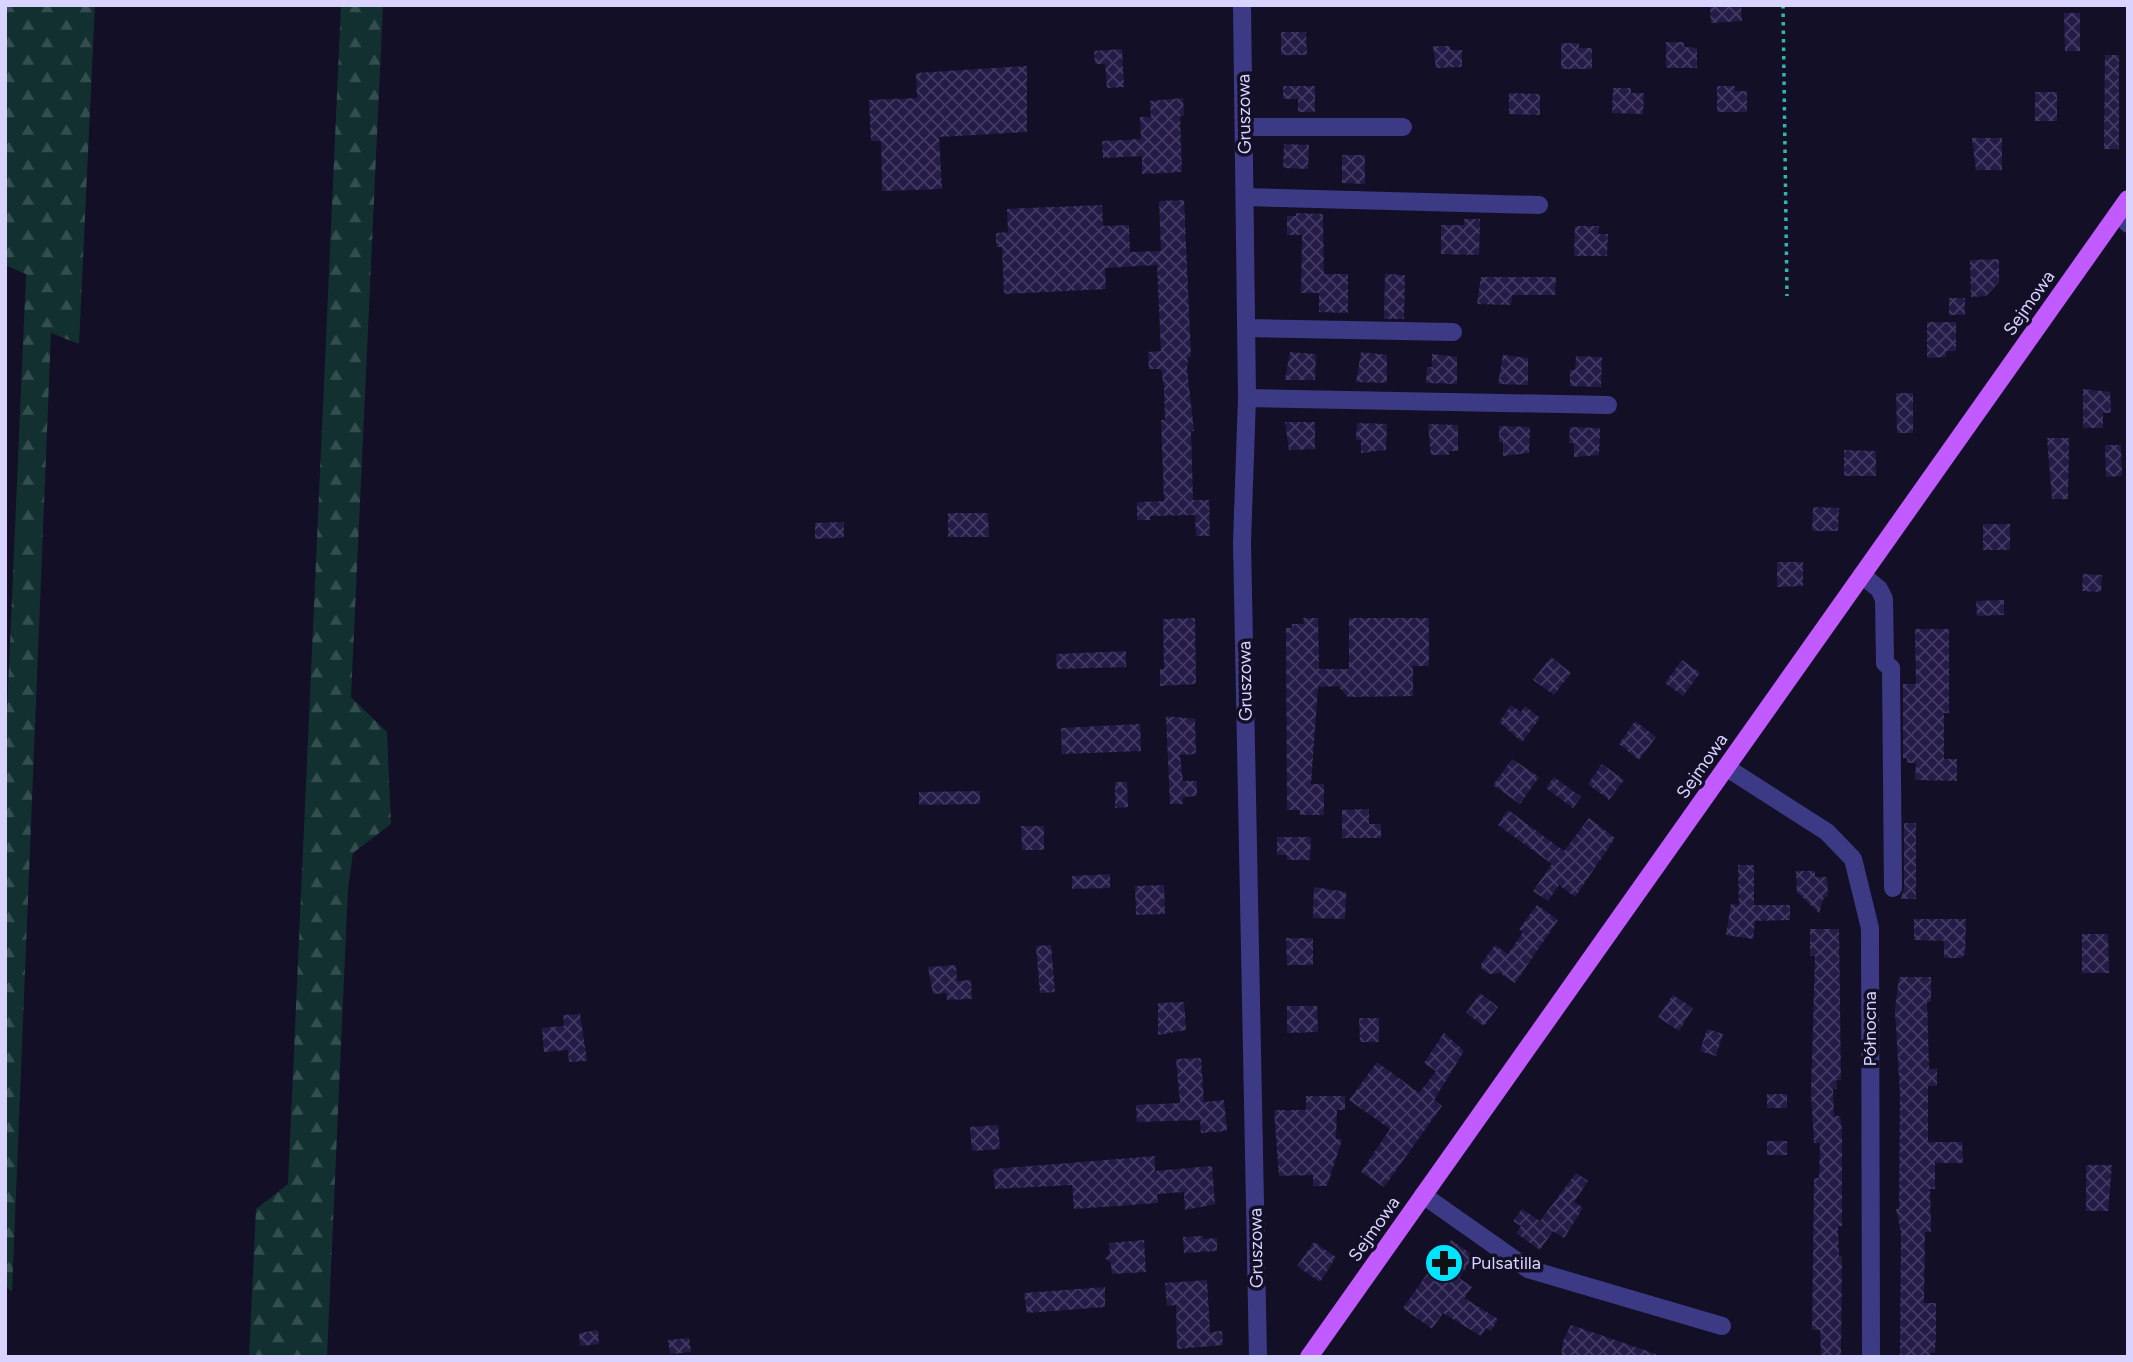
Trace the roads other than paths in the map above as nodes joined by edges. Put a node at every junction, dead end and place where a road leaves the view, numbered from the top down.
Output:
1 (1242, 5) edge
2 (1244, 127) junction
3 (1403, 127) dead end
4 (1245, 197) junction
5 (1539, 205) dead end
6 (2124, 212) edge
7 (1246, 328) junction
8 (1453, 332) dead end
9 (1247, 398) junction
10 (1608, 405) dead end
11 (1863, 575) junction
12 (1727, 768) junction
13 (1893, 888) dead end
14 (1423, 1195) junction
15 (1722, 1326) dead end
16 (1258, 1357) edge
17 (1309, 1357) edge
18 (1871, 1357) edge

1 - 2 street, Gruszowa
2 - 3 street
2 - 4 street, Gruszowa
4 - 5 street
4 - 7 street, Gruszowa
6 - 11 main road, Sejmowa
7 - 8 street
7 - 9 street, Gruszowa
9 - 10 street
9 - 16 street, Gruszowa
11 - 12 main road, Sejmowa
11 - 13 street
12 - 14 main road, Sejmowa
12 - 18 street, Północna
14 - 15 street
14 - 17 main road, Sejmowa

